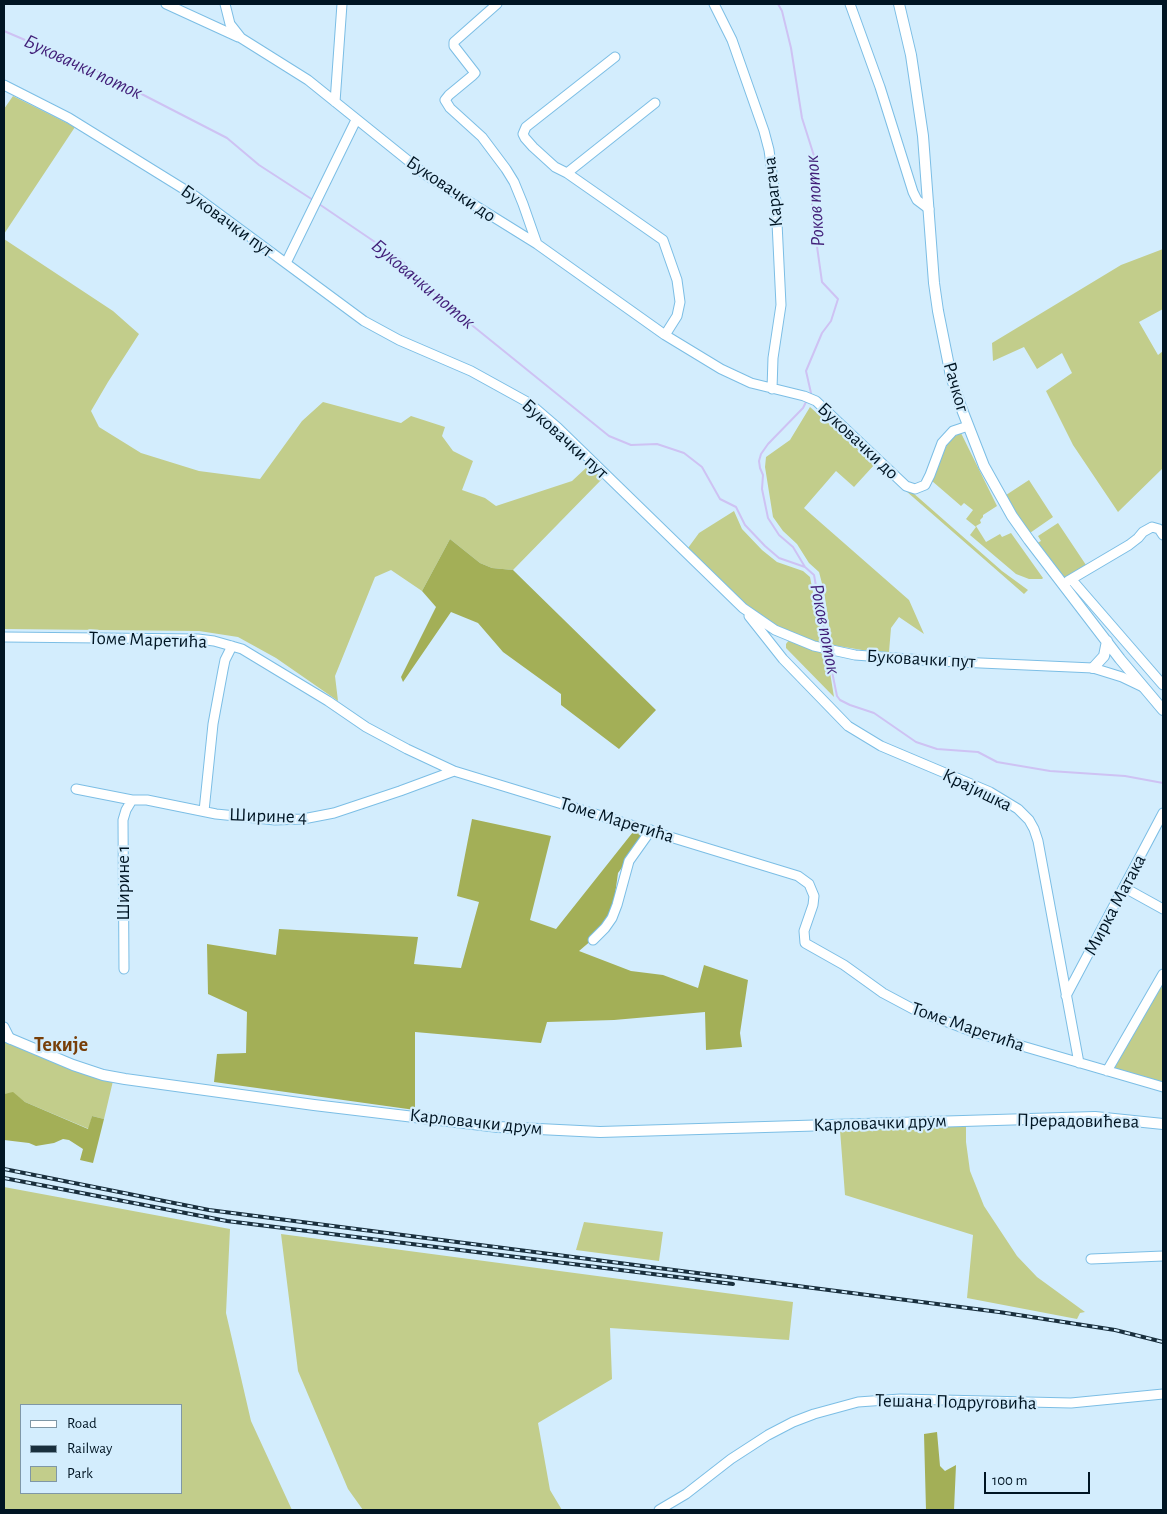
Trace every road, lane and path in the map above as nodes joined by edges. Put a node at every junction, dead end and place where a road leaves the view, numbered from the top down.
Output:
1 (166, 4) edge
2 (225, 4) edge
3 (342, 4) edge
4 (497, 4) edge
5 (714, 4) edge
6 (850, 4) edge
7 (899, 4) edge
8 (241, 38) junction
9 (615, 57) dead end
10 (4, 86) edge
11 (335, 102) junction
12 (655, 103) dead end
13 (356, 120) junction
14 (567, 173) junction
15 (929, 209) junction
16 (537, 244) junction
17 (286, 263) junction
18 (665, 336) junction
19 (772, 389) junction
20 (968, 426) junction
21 (1163, 534) edge
22 (1067, 582) junction
23 (743, 608) junction
24 (787, 635) junction
25 (4, 637) edge
26 (1107, 641) junction
27 (232, 646) junction
28 (776, 652) junction
29 (1093, 668) junction
30 (1163, 685) edge
31 (1143, 686) junction
32 (1163, 710) edge
33 (454, 770) junction
34 (76, 789) dead end
35 (132, 800) junction
36 (204, 811) junction
37 (1163, 814) edge
38 (652, 830) junction
39 (1125, 888) junction
40 (1163, 909) edge
41 (593, 940) dead end
42 (124, 969) dead end
43 (1163, 974) edge
44 (1066, 996) junction
45 (4, 1027) edge
46 (7, 1038) edge
47 (1079, 1062) junction
48 (1107, 1071) junction
49 (1163, 1087) edge
50 (993, 1119) joint
51 (1163, 1124) edge
52 (1163, 1256) edge
53 (1091, 1258) dead end
54 (1163, 1394) edge
55 (659, 1510) edge

1 - 8 street, Буковачки до
2 - 8 street
3 - 11 street
4 - 16 street
5 - 19 street, Карагача
6 - 15 street
7 - 15 main road, Рачког
8 - 11 street, Буковачки до
9 - 14 street
10 - 17 street, Буковачки пут
11 - 13 street, Буковачки до
12 - 14 street
13 - 16 street, Буковачки до
13 - 17 street
14 - 18 street
15 - 20 main road, Рачког
16 - 18 street, Буковачки до
17 - 23 street, Буковачки пут
18 - 19 street, Буковачки до
19 - 20 street, Буковачки до
20 - 22 main road, Рачког
21 - 22 street
22 - 26 main road, Рачког
22 - 30 street
23 - 24 street, Буковачки пут
23 - 28 street, Крајишка
24 - 28 street
24 - 29 street, Буковачки пут
25 - 27 street, Томе Маретића
26 - 29 main road
26 - 31 main road, Рачког
27 - 33 street, Томе Маретића
27 - 36 street
28 - 44 street, Крајишка
29 - 31 street, Буковачки пут
31 - 32 main road, Рачког
33 - 36 street, Ширине 4
33 - 38 street, Томе Маретића
34 - 35 street, Ширине 4
35 - 36 street, Ширине 4
35 - 42 street, Ширине 1
37 - 39 street, Мирка Матака
38 - 41 street
38 - 47 street, Томе Маретића
39 - 40 street
39 - 44 street, Мирка Матака
43 - 48 street
44 - 47 street, Крајишка
45 - 46 street
46 - 50 main road, Карловачки друм
47 - 48 street, Томе Маретића
48 - 49 street, Томе Маретића
50 - 51 main road, Прерадовићева
52 - 53 street
54 - 55 street, Тешана Подруговића

